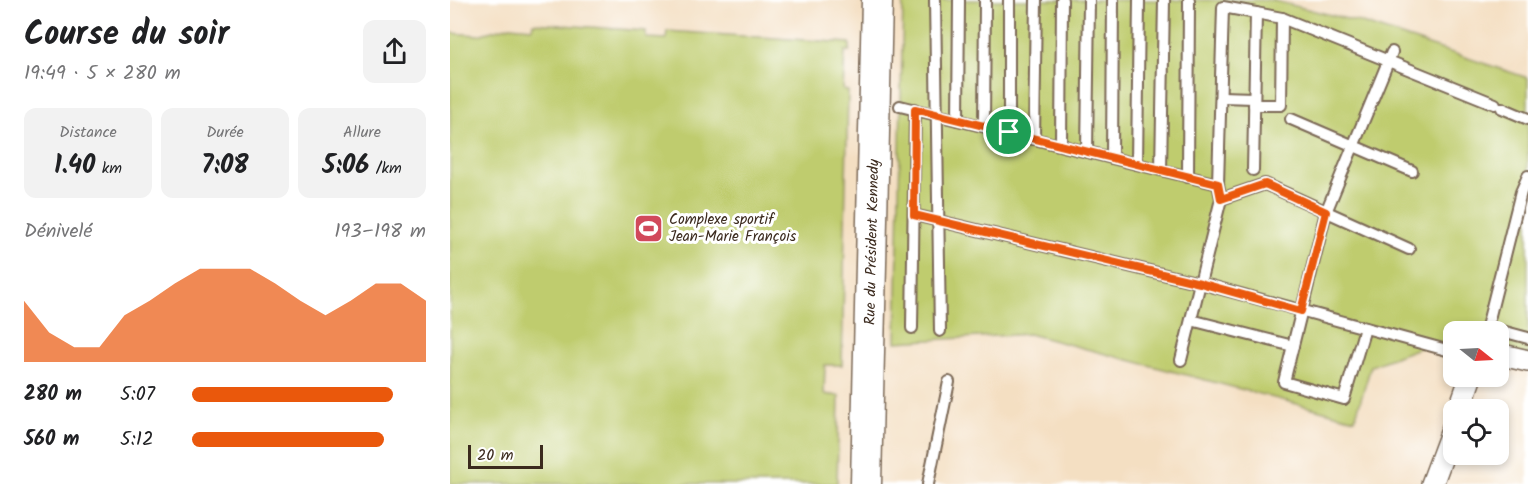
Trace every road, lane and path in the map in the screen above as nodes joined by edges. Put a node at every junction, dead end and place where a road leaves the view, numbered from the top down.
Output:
1 (877, 0) edge
2 (934, 0) edge
3 (959, 0) edge
4 (985, 0) edge
5 (1009, 0) edge
6 (1036, 0) edge
7 (1062, 0) edge
8 (1089, 0) edge
9 (1113, 0) edge
10 (1138, 0) edge
11 (1164, 0) edge
12 (1189, 0) edge
13 (1256, 14) junction
14 (1282, 18) junction
15 (1390, 56) junction
16 (1221, 97) junction
17 (1254, 101) junction
18 (900, 106) dead end
19 (915, 109) junction
20 (934, 114) junction
21 (1290, 119) dead end
22 (1528, 119) edge
23 (958, 120) junction
24 (984, 126) junction
25 (1009, 132) junction
26 (1034, 139) junction
27 (1061, 145) junction
28 (1352, 145) junction
29 (1087, 152) junction
30 (1112, 158) junction
31 (1137, 164) junction
32 (1161, 170) junction
33 (1253, 170) dead end
34 (1412, 171) dead end
35 (1528, 176) edge
36 (1188, 177) junction
37 (1218, 184) junction
38 (1221, 199) junction
39 (1326, 212) junction
40 (914, 215) junction
41 (937, 220) junction
42 (1409, 249) dead end
43 (1200, 283) junction
44 (1301, 311) junction
45 (1191, 320) junction
46 (912, 328) dead end
47 (1365, 328) junction
48 (940, 331) dead end
49 (1528, 338) edge
50 (1293, 346) junction
51 (1443, 349) edge
52 (1509, 357) edge
53 (1181, 360) dead end
54 (1528, 361) edge
55 (949, 382) dead end
56 (1443, 454) edge
57 (866, 484) edge
58 (928, 484) edge
59 (1432, 484) edge

1 - 57 main road, Rue du Président Kennedy
2 - 20 lane
3 - 23 lane
4 - 24 lane
5 - 25 lane
6 - 26 lane
7 - 27 lane
8 - 29 lane
9 - 30 lane
10 - 31 lane
11 - 32 lane
12 - 36 lane
13 - 14 lane
13 - 16 lane
13 - 17 lane
14 - 15 lane
14 - 17 lane
15 - 22 lane
15 - 28 lane
16 - 17 lane
16 - 37 lane
17 - 33 lane
18 - 19 lane
19 - 20 lane
19 - 40 lane
20 - 23 lane
20 - 41 lane
21 - 28 lane
23 - 24 lane
24 - 25 lane
25 - 26 lane
26 - 27 lane
27 - 29 lane
28 - 34 lane
28 - 39 lane
29 - 30 lane
30 - 31 lane
31 - 32 lane
32 - 36 lane
35 - 49 lane
36 - 37 lane
37 - 38 lane
38 - 39 lane
38 - 43 lane
39 - 42 lane
39 - 44 lane
40 - 41 lane
40 - 46 lane
41 - 43 lane
41 - 48 lane
43 - 44 lane
43 - 45 lane
44 - 47 lane
44 - 50 lane
45 - 50 lane
45 - 53 lane
47 - 50 lane
47 - 51 lane
52 - 54 street
55 - 58 lane
56 - 59 street

